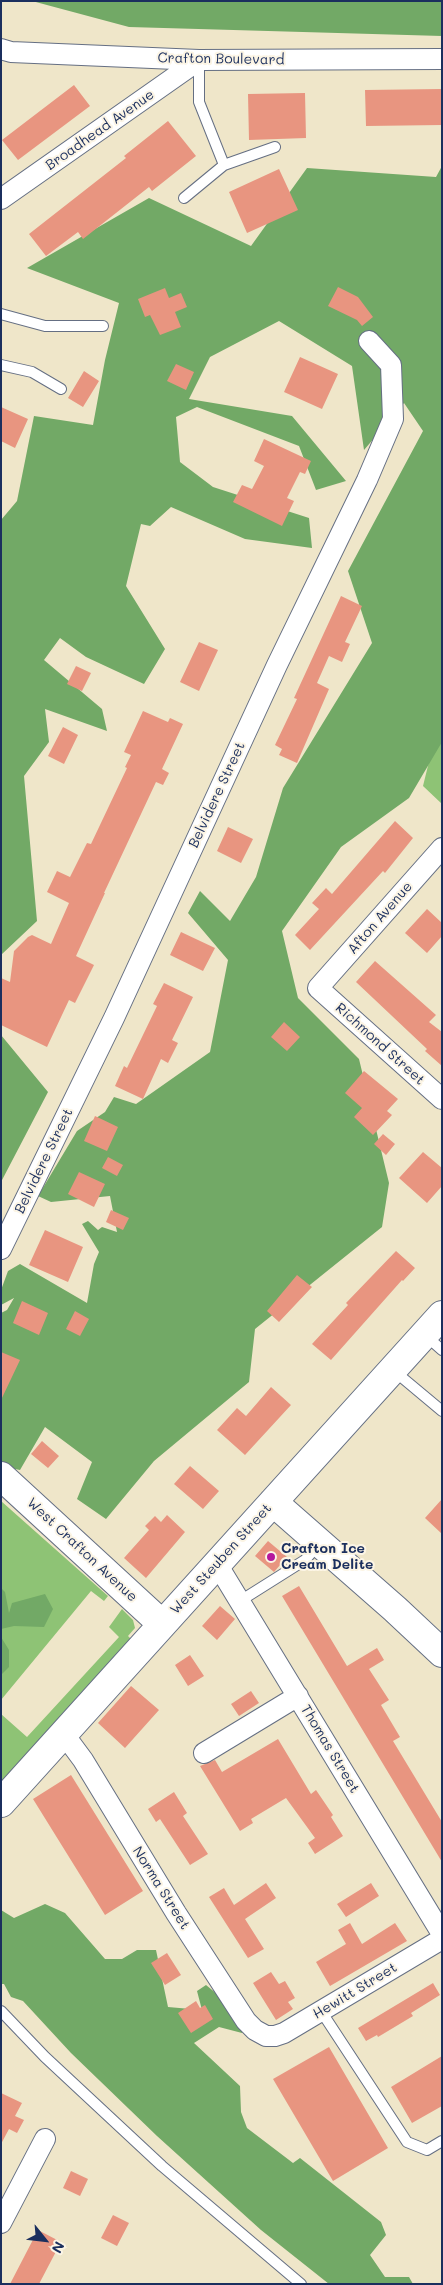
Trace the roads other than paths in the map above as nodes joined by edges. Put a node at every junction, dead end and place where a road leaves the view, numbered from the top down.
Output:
1 (1, 49) edge
2 (442, 59) edge
3 (198, 60) junction
4 (274, 147) dead end
5 (224, 165) junction
6 (184, 198) dead end
7 (1, 199) edge
8 (1, 314) edge
9 (103, 326) dead end
10 (369, 341) dead end
11 (1, 365) edge
12 (61, 389) dead end
13 (442, 848) edge
14 (318, 988) joint
15 (442, 1099) edge
16 (1, 1249) edge
17 (436, 1333) edge
18 (392, 1370) junction
19 (442, 1411) edge
20 (1, 1476) edge
21 (273, 1502) junction
22 (319, 1544) junction
23 (217, 1564) junction
24 (240, 1602) junction
25 (162, 1624) junction
26 (442, 1653) edge
27 (298, 1696) junction
28 (64, 1733) junction
29 (204, 1752) dead end
30 (1, 1803) edge
31 (442, 1934) edge
32 (442, 1939) edge
33 (1, 2011) edge
34 (321, 2011) junction
35 (266, 2036) joint
36 (45, 2139) dead end
37 (442, 2141) edge
38 (1, 2223) edge
39 (301, 2284) edge

1 - 3 street, Crafton Boulevard
2 - 3 street, Crafton Boulevard
3 - 5 lane
3 - 7 street, Broadhead Avenue
4 - 5 lane
5 - 6 lane
8 - 9 lane
10 - 16 street, Belvidere Street
11 - 12 lane
13 - 14 street, Afton Avenue
14 - 15 street, Richmond Street
17 - 18 main road, West Steuben Street
18 - 19 lane
18 - 21 main road, West Steuben Street
20 - 25 main road, West Crafton Avenue
21 - 22 main road
21 - 23 main road, West Steuben Street
22 - 24 lane
22 - 26 main road
23 - 24 street, Thomas Street
23 - 25 main road, West Steuben Street
24 - 27 street, Thomas Street
25 - 28 main road, West Steuben Street
27 - 29 street
27 - 31 street, Thomas Street
28 - 30 main road, West Steuben Street
28 - 35 street, Norma Street
32 - 34 street, Hewitt Street
33 - 39 lane
34 - 35 street, Hewitt Street
34 - 37 lane
36 - 38 street

